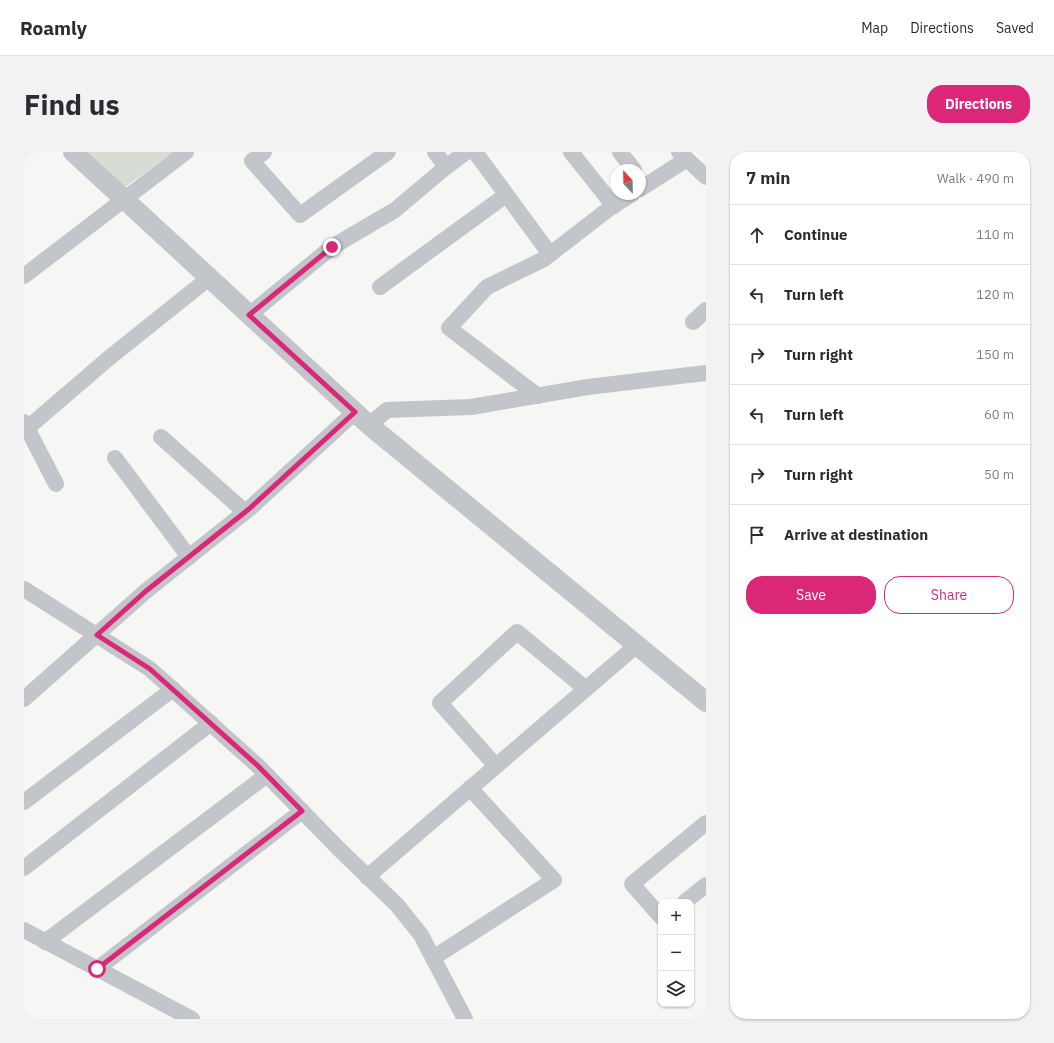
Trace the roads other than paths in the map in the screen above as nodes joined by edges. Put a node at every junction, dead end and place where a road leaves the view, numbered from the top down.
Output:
1 (73, 152) edge
2 (186, 152) edge
3 (264, 152) edge
4 (388, 152) edge
5 (435, 152) edge
6 (466, 152) edge
7 (475, 152) edge
8 (571, 152) edge
9 (620, 152) edge
10 (683, 156) edge
11 (629, 164) edge
12 (446, 168) junction
13 (706, 177) edge
14 (646, 183) edge
15 (506, 195) junction
16 (124, 200) junction
17 (622, 200) edge
18 (614, 206) junction
19 (550, 254) junction
20 (24, 276) edge
21 (209, 278) junction
22 (380, 287) dead end
23 (706, 310) edge
24 (249, 315) junction
25 (692, 322) dead end
26 (706, 373) edge
27 (538, 396) junction
28 (362, 418) junction
29 (25, 427) edge
30 (161, 437) dead end
31 (115, 458) dead end
32 (56, 484) dead end
33 (245, 512) junction
34 (189, 557) junction
35 (24, 589) edge
36 (97, 635) junction
37 (637, 645) junction
38 (173, 689) junction
39 (586, 689) junction
40 (24, 700) edge
41 (706, 702) edge
42 (211, 723) junction
43 (496, 766) junction
44 (267, 775) junction
45 (470, 788) junction
46 (24, 802) edge
47 (302, 811) junction
48 (706, 823) edge
49 (24, 868) edge
50 (367, 877) junction
51 (706, 885) edge
52 (689, 899) edge
53 (658, 914) edge
54 (24, 930) edge
55 (45, 942) junction
56 (433, 958) junction
57 (97, 969) junction
58 (192, 1019) edge
59 (465, 1019) edge

1 - 16 street
2 - 16 street
3 - 4 street
5 - 12 street
6 - 12 street
7 - 15 street
8 - 18 street
9 - 11 street
10 - 13 street
10 - 14 street
12 - 24 street
15 - 19 street
15 - 22 street
16 - 20 street
16 - 21 street
17 - 18 street
18 - 19 street
19 - 27 street
21 - 24 street
21 - 29 street
23 - 25 street
24 - 28 street
26 - 27 street
27 - 28 street
28 - 33 street
28 - 37 street
29 - 32 street
30 - 33 street
31 - 34 street
33 - 34 street
34 - 36 street
35 - 36 street
36 - 38 street
36 - 40 street
37 - 39 street
37 - 41 street
38 - 42 street
38 - 46 street
39 - 43 street
39 - 43 street
42 - 44 street
42 - 49 street
43 - 45 street
44 - 47 street
44 - 55 street
45 - 50 street
45 - 56 street
47 - 50 street
47 - 57 street
48 - 53 street
50 - 56 street
51 - 52 street
54 - 55 street
55 - 57 street
56 - 59 street
57 - 58 street

